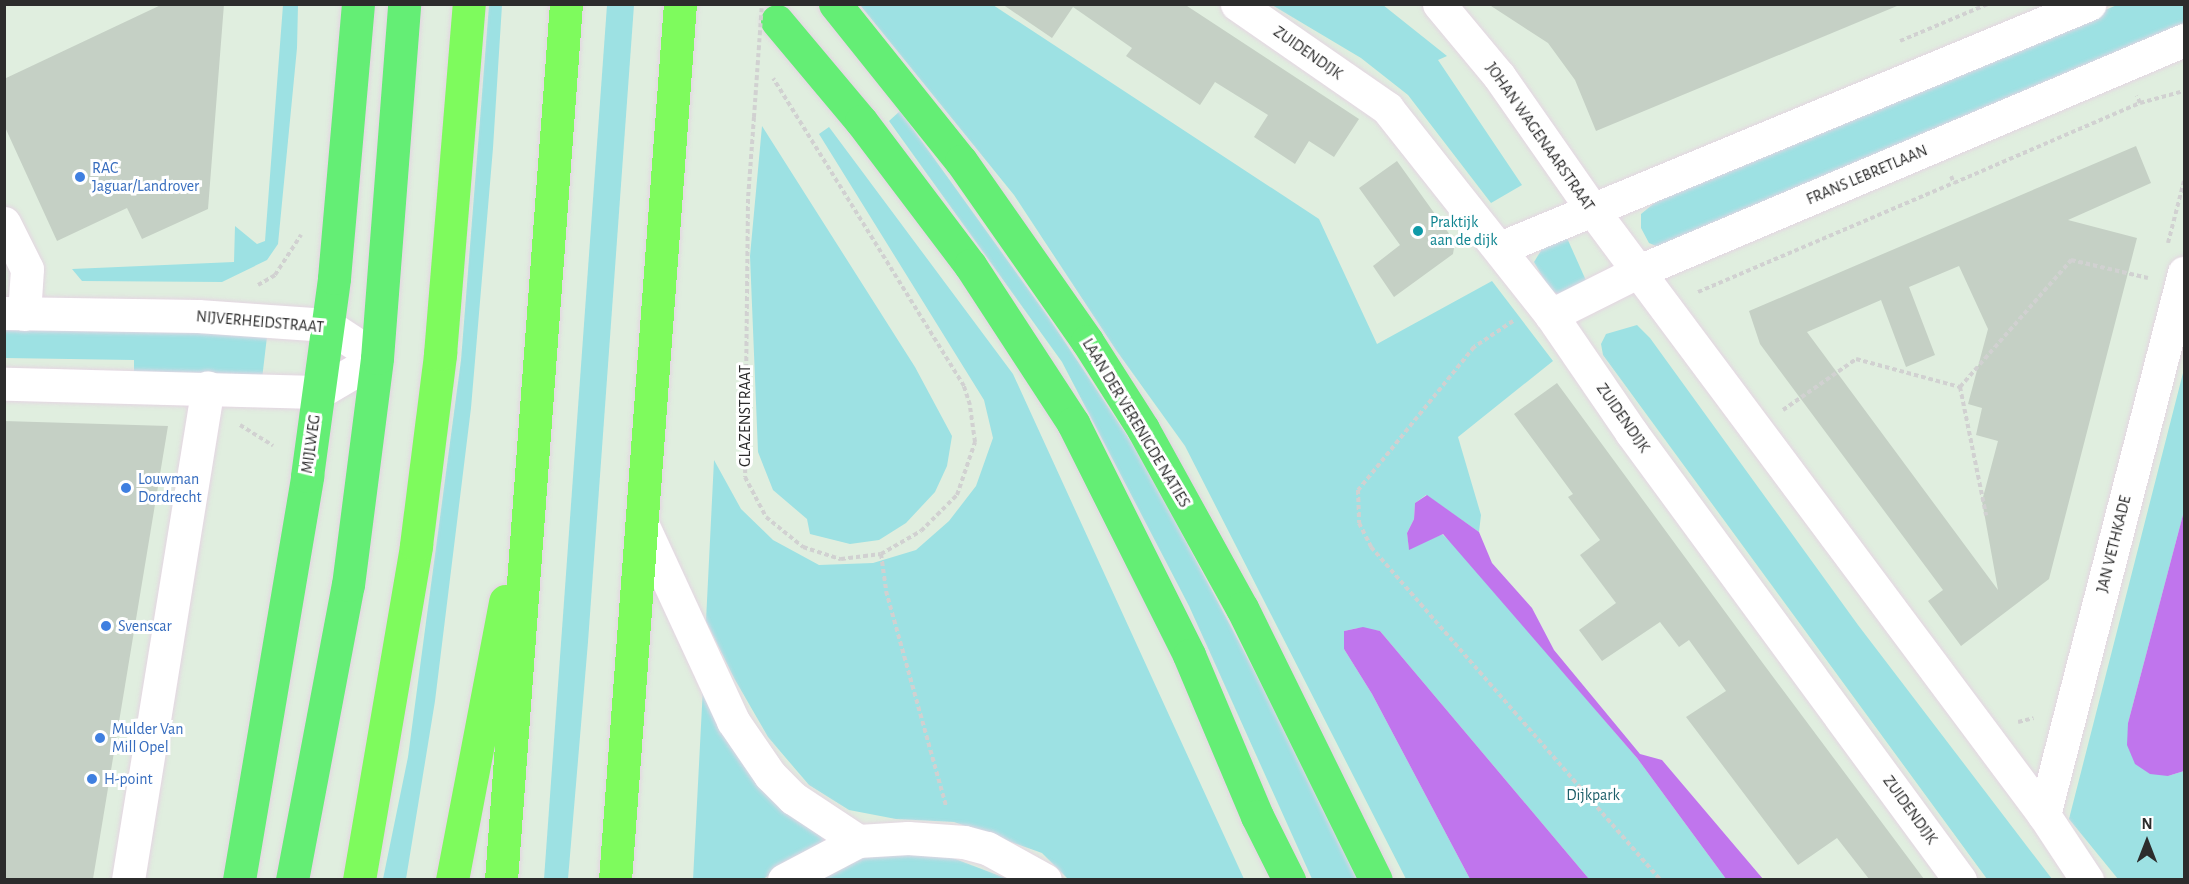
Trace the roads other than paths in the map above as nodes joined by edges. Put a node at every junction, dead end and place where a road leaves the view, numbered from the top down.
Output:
1 (358, 4) edge
2 (404, 4) edge
3 (469, 4) edge
4 (566, 4) edge
5 (680, 4) edge
6 (835, 4) edge
7 (1237, 4) edge
8 (1441, 5) edge
9 (2076, 7) edge
10 (769, 13) edge
11 (2184, 40) edge
12 (1594, 212) junction
13 (4, 223) edge
14 (1500, 248) junction
15 (2170, 267) edge
16 (1639, 271) junction
17 (1546, 308) junction
18 (14, 314) edge
19 (327, 325) junction
20 (377, 358) junction
21 (4, 384) edge
22 (208, 387) junction
23 (319, 392) junction
24 (529, 500) junction
25 (643, 526) junction
26 (2044, 815) junction
27 (858, 841) junction
28 (128, 879) edge
29 (238, 879) edge
30 (292, 879) edge
31 (359, 879) edge
32 (452, 879) edge
33 (501, 879) edge
34 (615, 879) edge
35 (784, 879) edge
36 (1045, 879) edge
37 (1289, 879) edge
38 (1376, 879) edge
39 (1960, 879) edge
40 (2087, 879) edge

1 - 19 main road, MIJLWEG
2 - 20 main road
3 - 31 highway
4 - 24 highway
5 - 25 highway
6 - 38 main road, LAAN DER VERENIGDE NATIES
7 - 14 street, ZUIDENDIJK
8 - 12 street, JOHAN WAGENAARSTRAAT
9 - 12 street
10 - 37 main road
11 - 16 street, FRANS LEBRETLAAN
12 - 14 street
12 - 16 street, JOHAN WAGENAARSTRAAT
13 - 18 street
14 - 17 street, ZUIDENDIJK
15 - 26 street, JAN VETHKADE
16 - 17 street, FRANS LEBRETLAAN
16 - 26 street
17 - 39 street, ZUIDENDIJK
18 - 19 street, NIJVERHEIDSTRAAT
19 - 20 street, NIJVERHEIDSTRAAT
19 - 23 main road, MIJLWEG
20 - 23 street
20 - 30 main road
21 - 22 street
22 - 23 street
22 - 28 street
23 - 29 main road, MIJLWEG
24 - 32 highway
24 - 33 highway
25 - 27 street
25 - 34 highway
26 - 40 street
27 - 35 street
27 - 36 street

